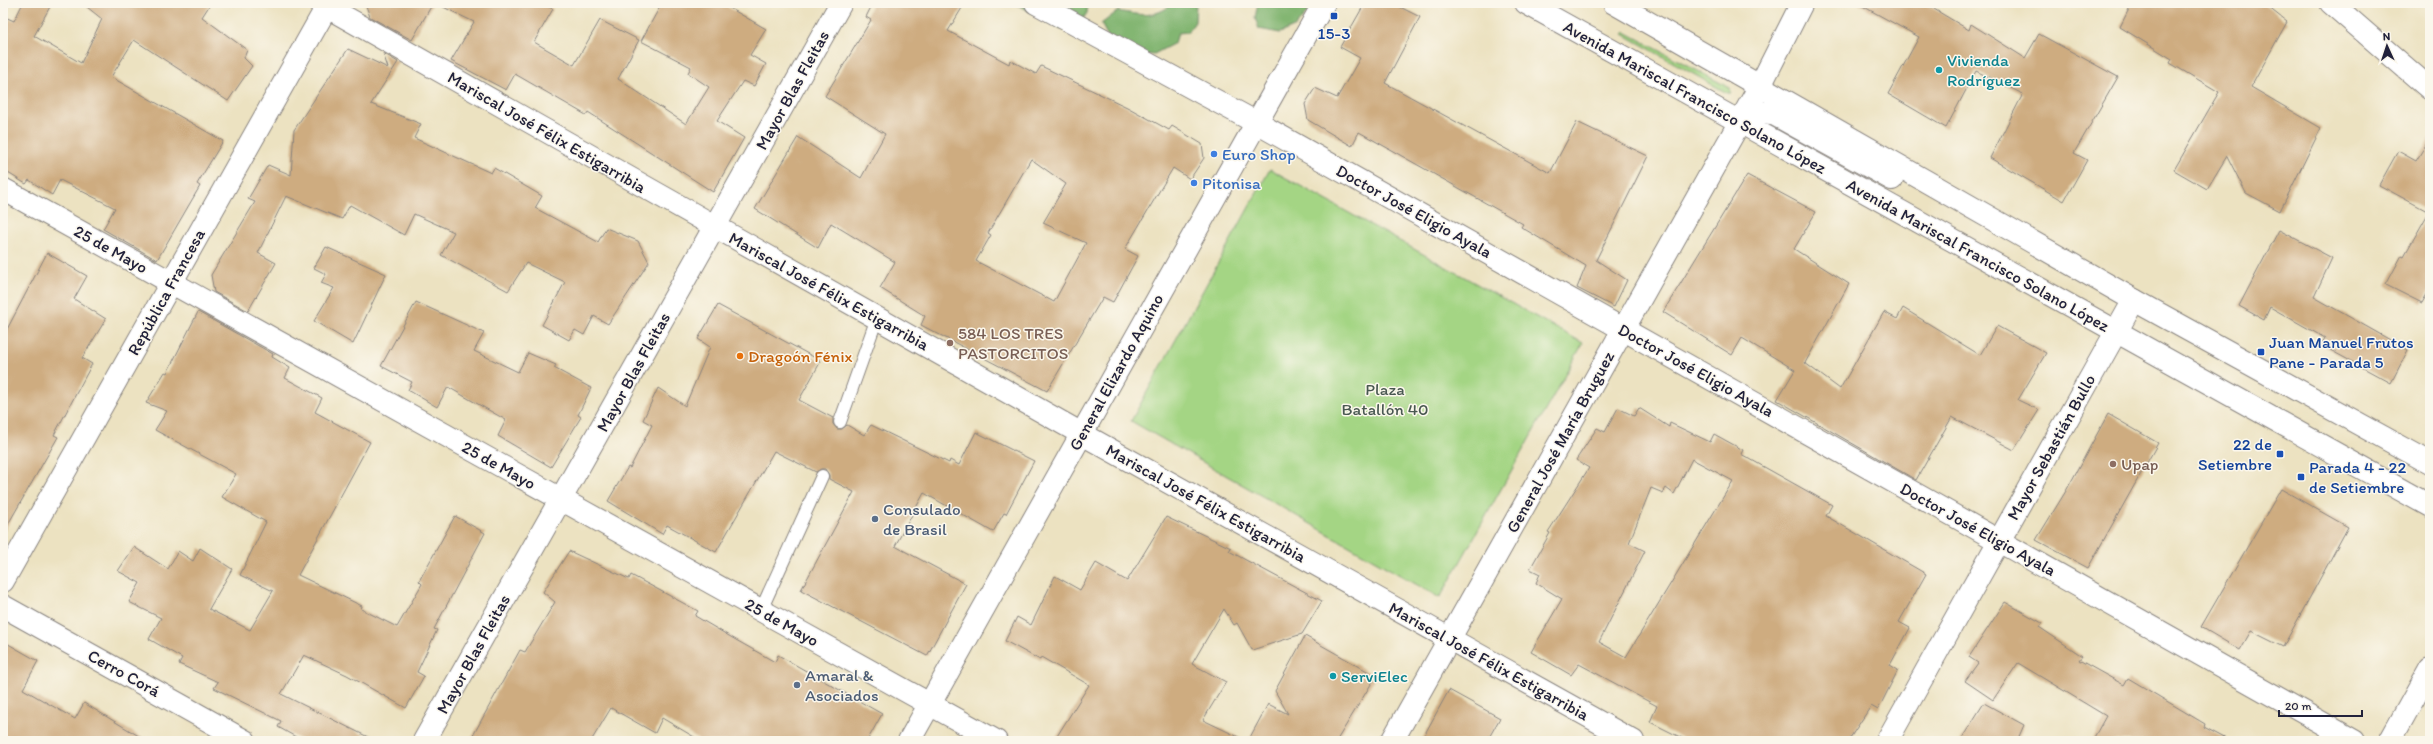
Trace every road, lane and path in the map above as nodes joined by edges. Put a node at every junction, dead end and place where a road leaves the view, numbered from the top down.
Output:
1 (841, 3) edge
2 (1036, 3) edge
3 (1324, 3) edge
4 (1526, 3) edge
5 (1614, 3) edge
6 (1802, 3) edge
7 (2331, 3) edge
8 (325, 4) edge
9 (1760, 86) junction
10 (2430, 89) edge
11 (1739, 122) junction
12 (1257, 123) junction
13 (3, 189) edge
14 (715, 226) junction
15 (2013, 230) junction
16 (171, 283) junction
17 (2134, 300) junction
18 (877, 318) junction
19 (1623, 329) junction
20 (2115, 331) junction
21 (840, 422) dead end
22 (1082, 434) junction
23 (2430, 463) edge
24 (822, 476) dead end
25 (561, 499) junction
26 (2430, 506) edge
27 (1999, 541) junction
28 (3, 581) edge
29 (3, 606) edge
30 (760, 610) junction
31 (1450, 639) junction
32 (2430, 669) edge
33 (930, 704) junction
34 (245, 741) edge
35 (424, 741) edge
36 (909, 741) edge
37 (996, 741) edge
38 (1392, 741) edge
39 (1633, 741) edge
40 (1887, 741) edge
41 (2354, 741) edge
42 (2390, 741) edge

1 - 14 main road, Mayor Blas Fleitas
2 - 12 main road, Doctor José Eligio Ayala
3 - 12 main road, General Elizardo Aquino
4 - 11 main road, Avenida Mariscal Francisco Solano López
5 - 9 main road
6 - 9 main road, General José María Bruguez
7 - 10 main road
8 - 14 main road, Mariscal José Félix Estigarribia
8 - 16 main road, República Francesa
9 - 11 main road, General José María Bruguez
9 - 15 main road
11 - 15 main road
11 - 19 main road, General José María Bruguez
11 - 20 main road, Avenida Mariscal Francisco Solano López
12 - 19 main road, Doctor José Eligio Ayala
12 - 22 main road, General Elizardo Aquino
13 - 16 main road, 25 de Mayo
14 - 18 main road, Mariscal José Félix Estigarribia
14 - 25 main road, Mayor Blas Fleitas
15 - 17 main road
16 - 25 main road, 25 de Mayo
16 - 28 main road, República Francesa
17 - 20 main road, Mayor Sebastián Bullo
17 - 23 main road
18 - 21 lane
18 - 22 main road, Mariscal José Félix Estigarribia
19 - 27 main road, Doctor José Eligio Ayala
19 - 31 main road, General José María Bruguez
20 - 26 main road, Avenida Mariscal Francisco Solano López
20 - 27 main road, Mayor Sebastián Bullo
22 - 31 main road, Mariscal José Félix Estigarribia
22 - 33 main road, General Elizardo Aquino
24 - 30 lane
25 - 30 main road, 25 de Mayo
25 - 35 main road, Mayor Blas Fleitas
27 - 40 main road, Mayor Sebastián Bullo
27 - 41 main road, Doctor José Eligio Ayala
29 - 34 main road, Cerro Corá
30 - 33 main road, 25 de Mayo
31 - 38 main road, General José María Bruguez
31 - 39 main road, Mariscal José Félix Estigarribia
32 - 42 main road
33 - 36 main road, General Elizardo Aquino
33 - 37 main road, 25 de Mayo

